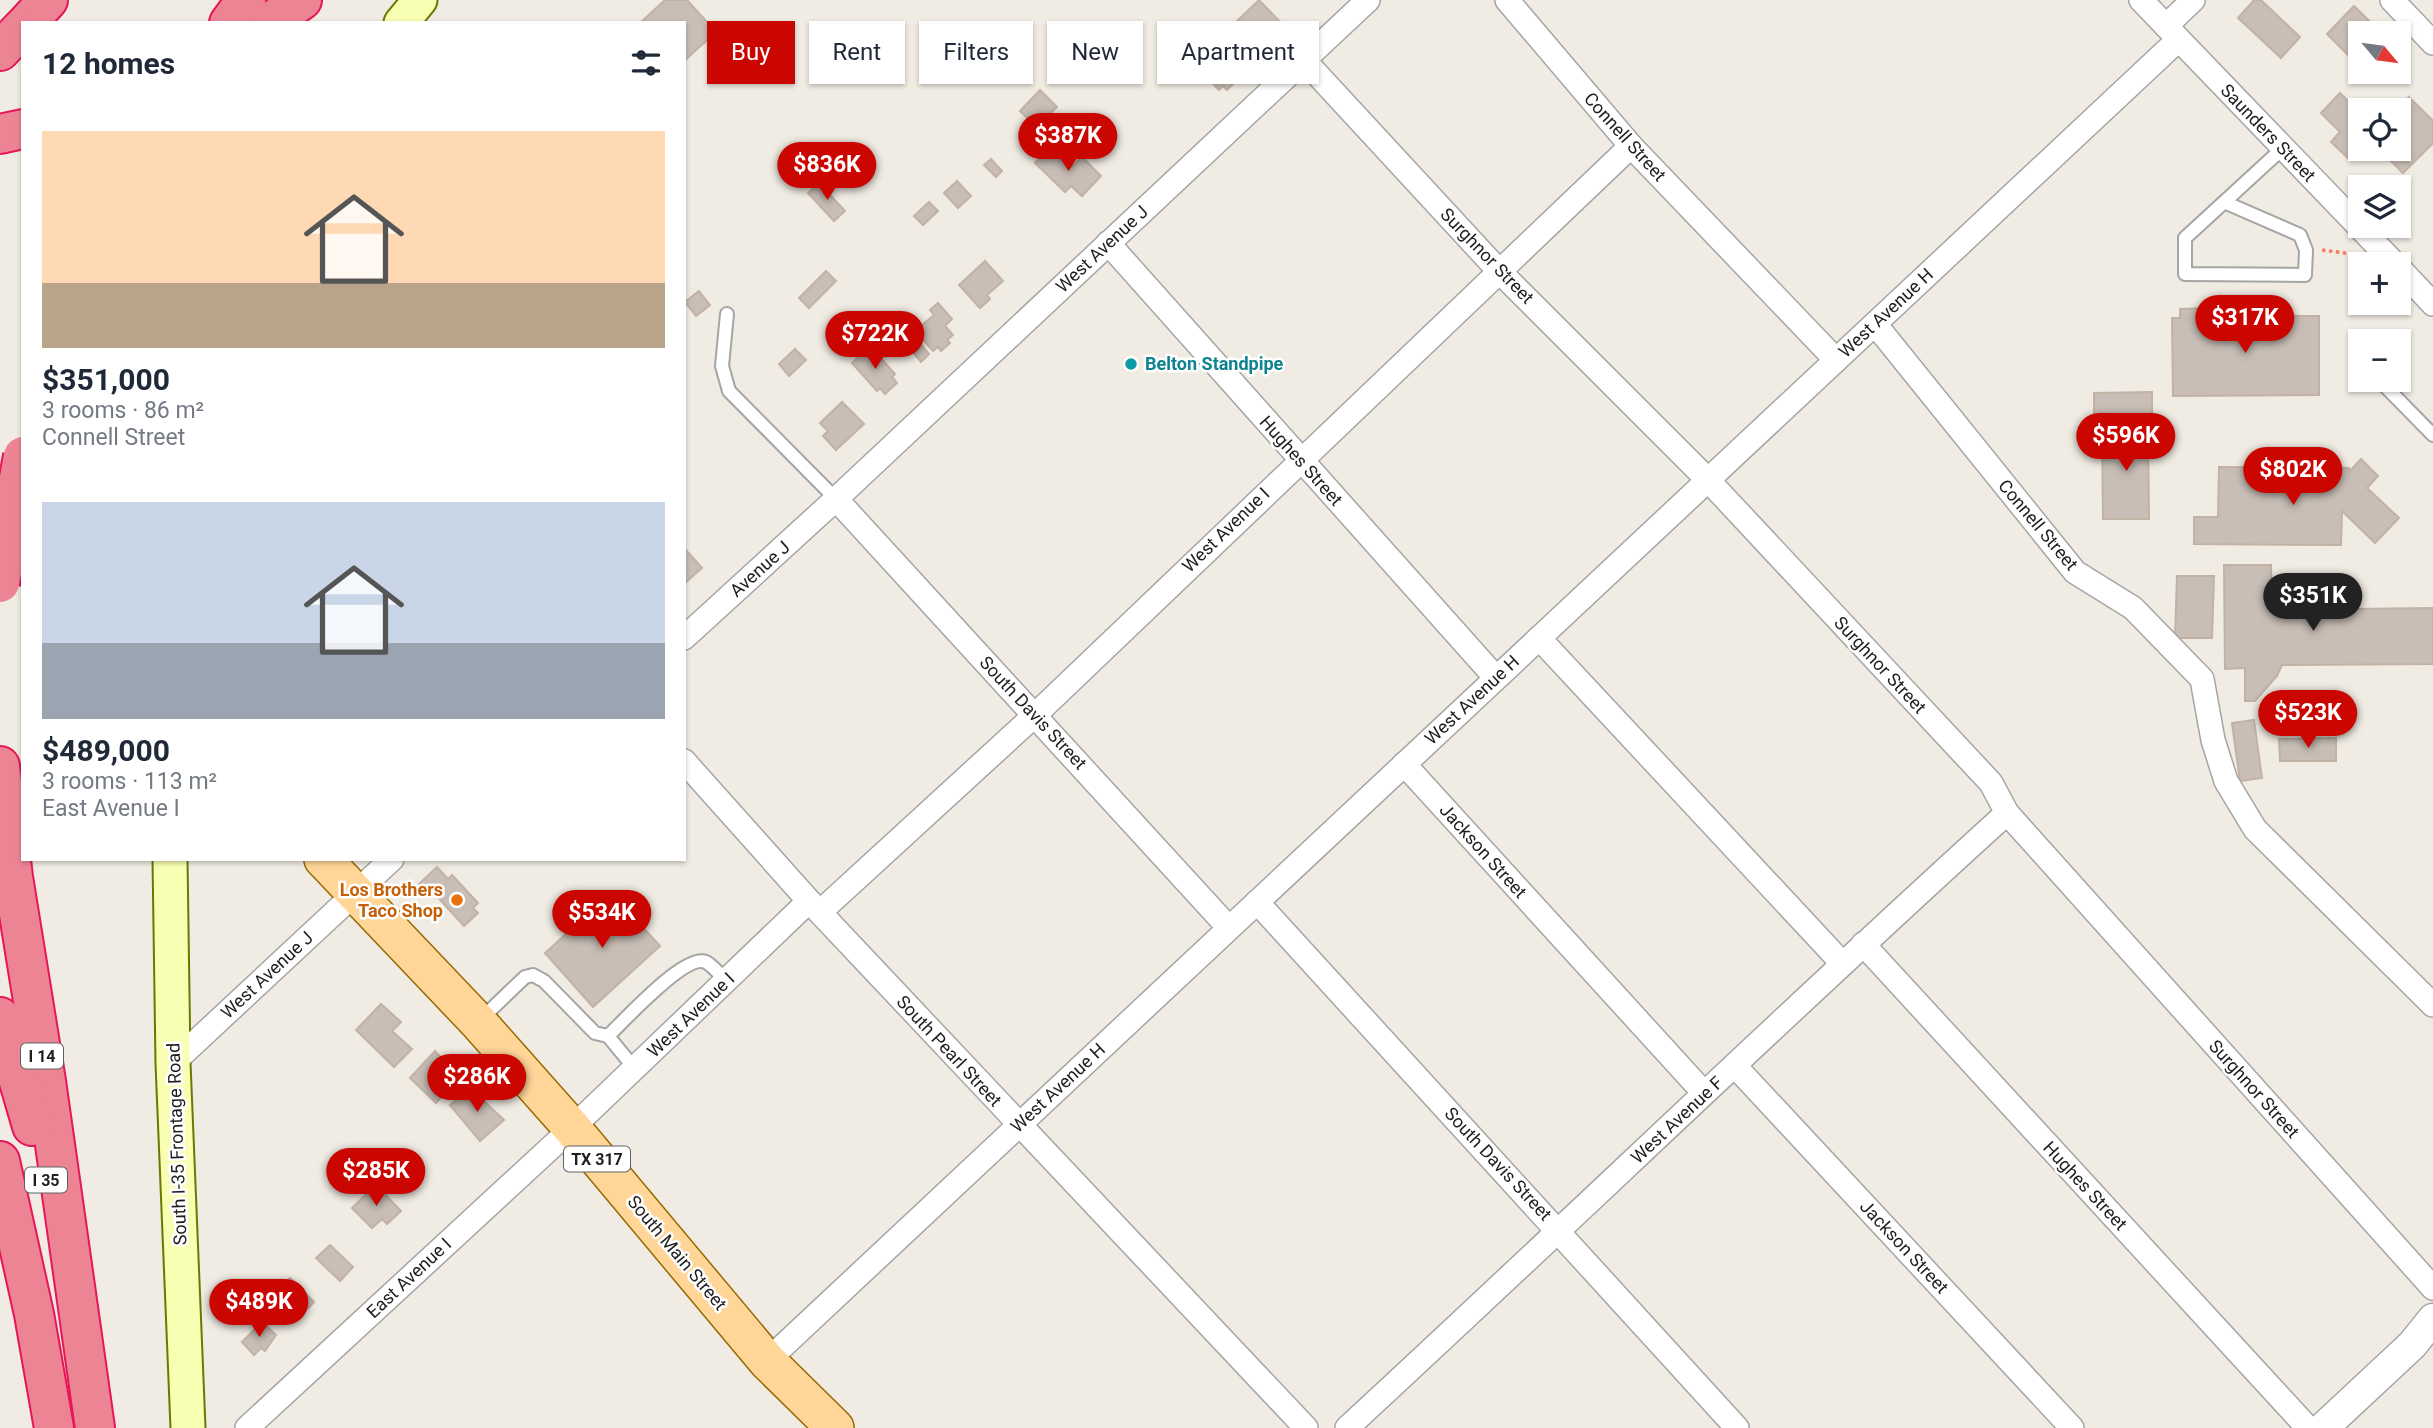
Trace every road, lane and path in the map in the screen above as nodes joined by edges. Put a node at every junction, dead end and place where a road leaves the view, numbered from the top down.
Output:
1 (48, 0) edge
2 (246, 0) edge
3 (302, 0) edge
4 (420, 0) edge
5 (1368, 0) edge
6 (1507, 0) edge
7 (2141, 0) edge
8 (2193, 0) edge
9 (2392, 0) edge
10 (29, 21) edge
11 (230, 21) edge
12 (272, 21) edge
13 (403, 21) edge
14 (21, 29) edge
15 (2172, 33) junction
16 (2433, 43) edge
17 (1319, 46) edge
18 (0, 51) edge
19 (1319, 76) edge
20 (1278, 84) edge
21 (21, 129) edge
22 (0, 134) edge
23 (1630, 146) junction
24 (2283, 148) junction
25 (2224, 202) junction
26 (2348, 215) edge
27 (2370, 238) joint
28 (1108, 243) junction
29 (2306, 250) junction
30 (2383, 252) edge
31 (1499, 271) junction
32 (2411, 277) edge
33 (2428, 289) edge
34 (727, 314) dead end
35 (1875, 324) junction
36 (1836, 360) junction
37 (2391, 392) edge
38 (2433, 435) edge
39 (1300, 460) junction
40 (21, 467) edge
41 (1707, 480) junction
42 (0, 495) edge
43 (836, 499) junction
44 (21, 517) edge
45 (0, 559) edge
46 (21, 582) edge
47 (0, 583) edge
48 (686, 636) edge
49 (1539, 638) junction
50 (1496, 678) junction
51 (1035, 715) junction
52 (686, 763) edge
53 (1404, 764) junction
54 (0, 766) edge
55 (2007, 813) junction
56 (170, 861) edge
57 (325, 861) edge
58 (390, 861) edge
59 (354, 894) junction
60 (1257, 902) junction
61 (814, 906) junction
62 (1229, 928) junction
63 (1863, 944) junction
64 (1842, 962) junction
65 (726, 981) junction
66 (2433, 1005) edge
67 (0, 1017) edge
68 (478, 1022) junction
69 (608, 1036) junction
70 (173, 1063) junction
71 (1735, 1066) junction
72 (635, 1069) junction
73 (1704, 1093) junction
74 (1018, 1125) junction
75 (572, 1128) junction
76 (0, 1161) edge
77 (1560, 1231) junction
78 (2433, 1288) edge
79 (2433, 1319) edge
80 (83, 1346) junction
81 (767, 1361) junction
82 (54, 1428) edge
83 (95, 1428) edge
84 (188, 1428) edge
85 (247, 1428) edge
86 (835, 1428) edge
87 (1306, 1428) edge
88 (1347, 1428) edge
89 (1737, 1428) edge
90 (2072, 1428) edge
91 (2308, 1428) edge
92 (2323, 1428) edge

1 - 10 highway
2 - 11 highway
3 - 12 highway
4 - 13 main road
5 - 17 street, West Avenue J
6 - 23 street, Connell Street
7 - 15 street, Saunders Street
8 - 15 street, West Avenue H
9 - 16 street
14 - 18 highway
15 - 24 street, Saunders Street
15 - 35 street, West Avenue H
19 - 31 street, Surghnor Street
20 - 28 street, West Avenue J
21 - 22 highway
23 - 31 street, West Avenue I
23 - 36 street, Connell Street
24 - 25 lane
24 - 26 street, Saunders Street
25 - 29 lane
25 - 29 lane
27 - 29 path
27 - 30 street, Saunders Street
28 - 39 street, Hughes Street
28 - 43 street, West Avenue J
31 - 39 street, West Avenue I
31 - 41 street, Surghnor Street
32 - 33 street
34 - 43 lane
35 - 36 street, West Avenue H
35 - 66 street, Connell Street
36 - 41 street, West Avenue H
37 - 38 lane
39 - 50 street, Hughes Street
39 - 51 street, West Avenue I
40 - 47 highway, bridge
41 - 49 street, West Avenue H
41 - 55 street, Surghnor Street
42 - 44 main road
43 - 48 street, Avenue J
43 - 51 street, South Davis Street
45 - 46 main road
49 - 50 street, West Avenue H
49 - 64 street
50 - 53 street, West Avenue H
51 - 61 street, West Avenue I
51 - 62 street, South Davis Street
52 - 61 street, South Pearl Street
53 - 60 street, West Avenue H
53 - 73 street, Jackson Street
54 - 80 highway, I 14
55 - 63 street, West Avenue F
55 - 78 street, Surghnor Street
56 - 70 main road, South I-35 Frontage Road
57 - 59 main road, South Main Street / TX 317
58 - 59 street, West Avenue J
59 - 68 main road, South Main Street / TX 317
59 - 70 street, West Avenue J
60 - 62 street, West Avenue H
60 - 77 street, South Davis Street
61 - 65 street, West Avenue I
61 - 74 street, South Pearl Street
62 - 74 street, West Avenue H
63 - 64 street, West Avenue F
63 - 91 street, Hughes Street
64 - 71 street, West Avenue F
65 - 69 lane
65 - 72 street, West Avenue I
67 - 80 highway, I 35
68 - 69 lane
68 - 75 main road, South Main Street / TX 317
69 - 72 lane
70 - 84 main road, South I-35 Frontage Road
71 - 73 street, West Avenue F
71 - 90 street, Jackson Street
72 - 75 street, West Avenue I
73 - 77 street, West Avenue F
74 - 81 street, West Avenue H
74 - 87 street, South Pearl Street
75 - 81 main road, South Main Street / TX 317
75 - 85 street, East Avenue I
76 - 82 highway, I 35
77 - 88 street, West Avenue F
77 - 89 street, South Davis Street
79 - 92 street
80 - 83 highway, I 35
81 - 86 main road, South Main Street / TX 317

